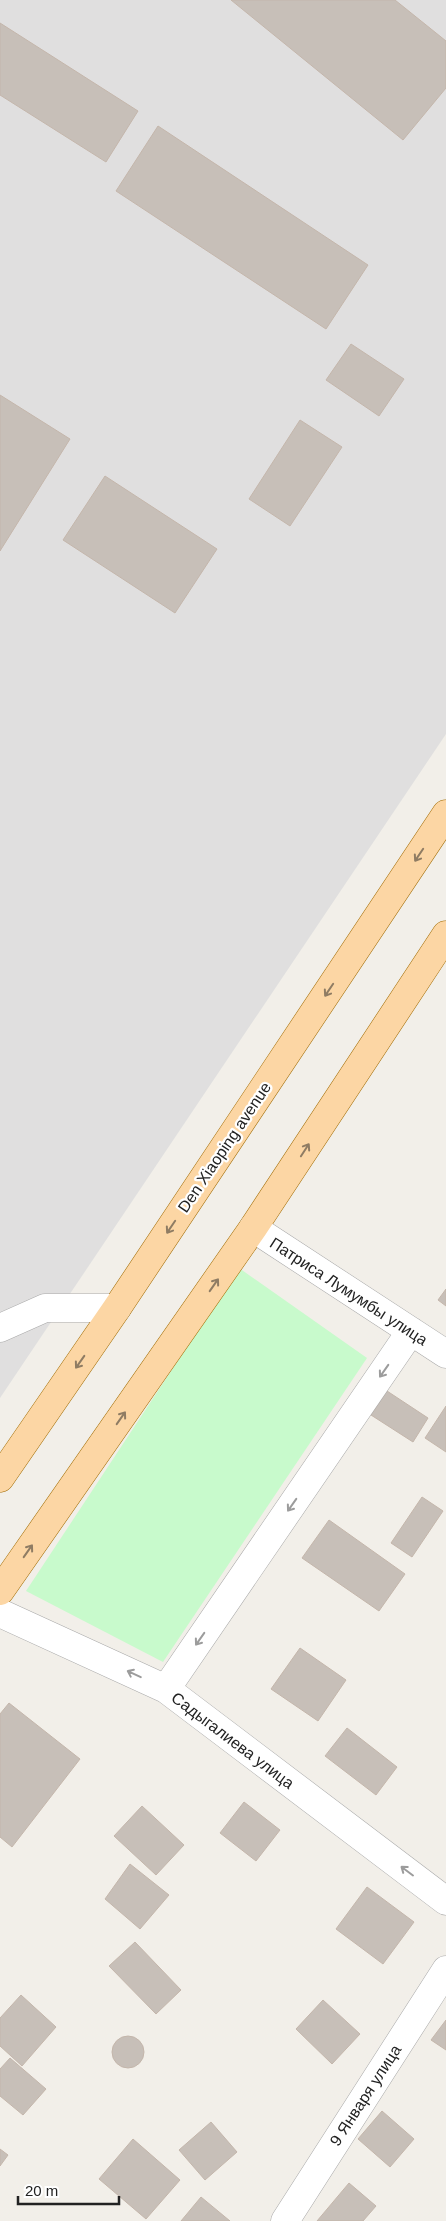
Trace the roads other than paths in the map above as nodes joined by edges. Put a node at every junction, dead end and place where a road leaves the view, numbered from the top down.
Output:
1 (446, 814) edge
2 (446, 935) edge
3 (253, 1228) junction
4 (117, 1308) junction
5 (0, 1328) edge
6 (412, 1331) junction
7 (446, 1354) edge
8 (0, 1478) edge
9 (0, 1591) edge
10 (0, 1613) edge
11 (166, 1689) junction
12 (446, 1901) edge
13 (446, 1970) edge
14 (285, 2221) edge

1 -> 4 main road, Den Xiaoping avenue
3 -> 2 main road
3 - 6 street, Патриса Лумумбы улица
9 -> 3 main road
4 - 5 street
4 -> 8 main road, Den Xiaoping avenue
6 - 7 street, Патриса Лумумбы улица
6 -> 11 street
11 -> 10 street, Садыгалиева улица
12 -> 11 street, Садыгалиева улица
13 - 14 street, 9 Января улица

